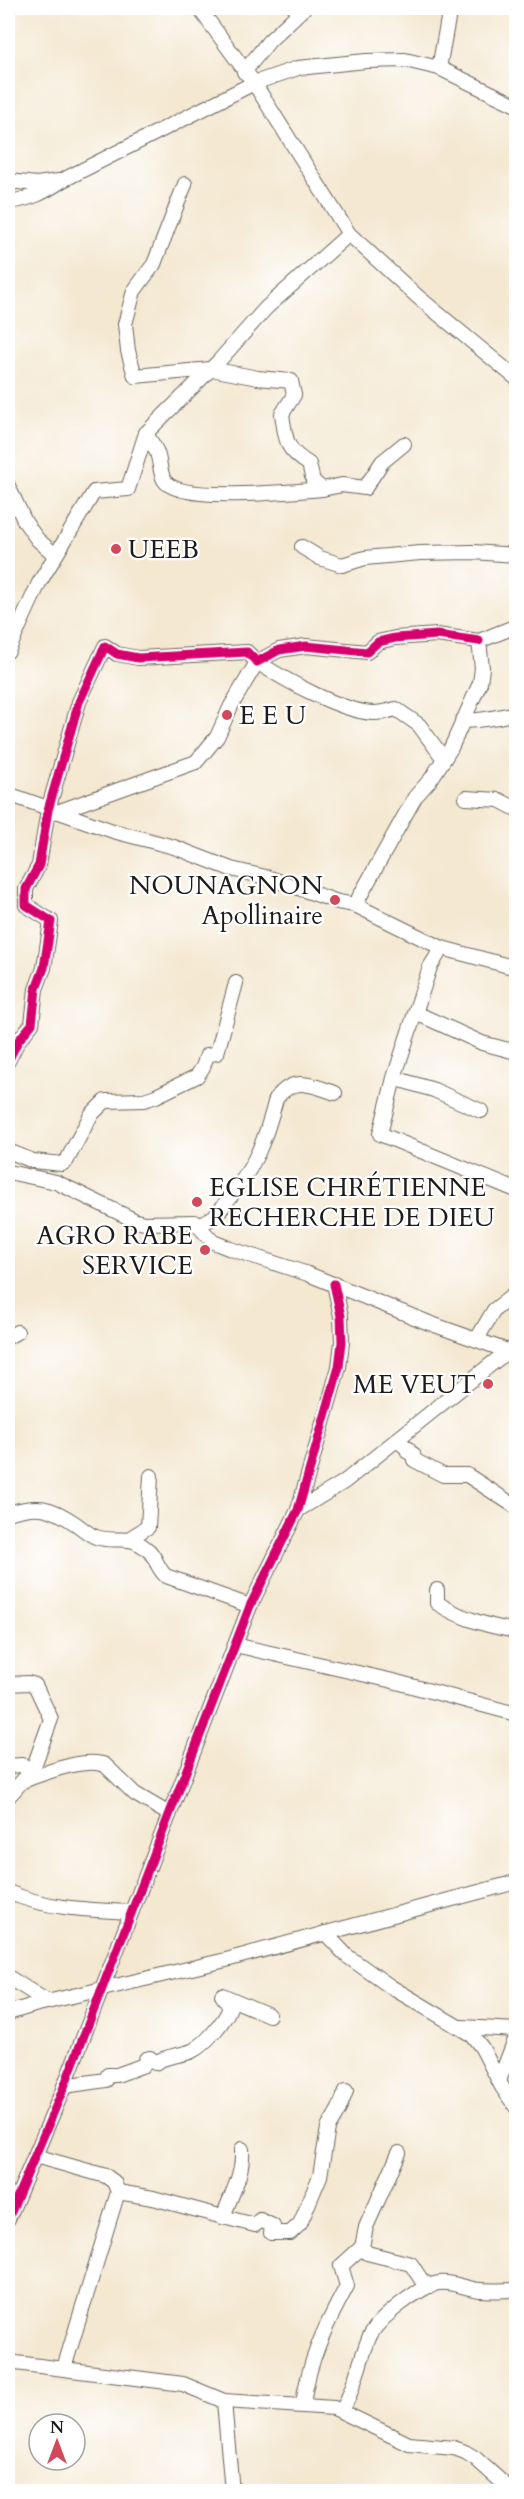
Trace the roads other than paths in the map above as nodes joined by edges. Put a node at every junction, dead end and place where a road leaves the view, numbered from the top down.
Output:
1 (199, 8) edge
2 (304, 8) edge
3 (450, 8) edge
4 (439, 68) junction
5 (249, 77) junction
6 (516, 105) edge
7 (63, 180) junction
8 (8, 181) edge
9 (185, 184) dead end
10 (8, 202) edge
11 (349, 234) junction
12 (211, 369) junction
13 (516, 378) edge
14 (146, 434) junction
15 (404, 444) dead end
16 (8, 486) edge
17 (322, 489) junction
18 (302, 547) dead end
19 (55, 555) junction
20 (516, 555) edge
21 (516, 623) edge
22 (479, 641) junction
23 (8, 651) edge
24 (256, 662) junction
25 (516, 713) edge
26 (462, 721) junction
27 (444, 759) junction
28 (8, 794) edge
29 (466, 798) dead end
30 (516, 809) edge
31 (52, 811) junction
32 (355, 904) junction
33 (442, 948) junction
34 (516, 968) edge
35 (236, 983) dead end
36 (416, 1013) junction
37 (516, 1052) edge
38 (8, 1061) edge
39 (394, 1078) junction
40 (335, 1093) dead end
41 (481, 1111) dead end
42 (8, 1151) edge
43 (8, 1173) edge
44 (516, 1190) edge
45 (199, 1224) junction
46 (334, 1284) junction
47 (516, 1293) edge
48 (477, 1339) junction
49 (514, 1351) edge
50 (397, 1440) junction
51 (151, 1476) dead end
52 (516, 1507) edge
53 (298, 1509) junction
54 (8, 1513) edge
55 (148, 1527) junction
56 (130, 1538) junction
57 (150, 1551) junction
58 (437, 1590) dead end
59 (250, 1606) junction
60 (516, 1631) edge
61 (235, 1645) junction
62 (8, 1684) edge
63 (516, 1714) edge
64 (8, 1766) edge
65 (29, 1774) junction
66 (8, 1797) edge
67 (169, 1814) junction
68 (514, 1880) edge
69 (8, 1892) edge
70 (131, 1912) junction
71 (325, 1933) junction
72 (8, 1977) edge
73 (101, 1990) junction
74 (48, 2002) junction
75 (8, 2013) edge
76 (269, 2015) dead end
77 (461, 2027) junction
78 (516, 2030) edge
79 (516, 2037) edge
80 (499, 2081) junction
81 (64, 2086) junction
82 (346, 2091) dead end
83 (515, 2102) edge
84 (242, 2149) dead end
85 (399, 2153) dead end
86 (35, 2156) junction
87 (118, 2192) junction
88 (223, 2217) junction
89 (8, 2218) edge
90 (362, 2247) junction
91 (430, 2286) junction
92 (516, 2290) edge
93 (8, 2362) edge
94 (64, 2368) junction
95 (224, 2401) junction
96 (303, 2405) junction
97 (342, 2411) junction
98 (232, 2492) edge
99 (513, 2492) edge

1 - 5 street
2 - 5 street
3 - 4 street
4 - 5 street
4 - 6 street
5 - 7 street
5 - 11 street
7 - 8 street
7 - 10 street
9 - 12 street
11 - 12 street
11 - 13 street
12 - 14 street
12 - 17 street
14 - 17 street
14 - 19 street
15 - 17 street
16 - 19 street
18 - 20 street
19 - 23 street
21 - 22 street
22 - 24 street
22 - 26 street
24 - 27 street
24 - 31 street
24 - 31 street
25 - 26 street
26 - 27 street
27 - 32 street
28 - 31 street
29 - 30 street
31 - 32 street
31 - 38 street
32 - 33 street
33 - 34 street
33 - 36 street
35 - 42 street
36 - 37 street
36 - 39 street
39 - 41 street
39 - 44 street
40 - 45 street
43 - 45 street
45 - 46 street
46 - 48 street
46 - 53 street
47 - 48 street
48 - 49 street
49 - 50 street
50 - 52 street
50 - 53 street
51 - 55 street
53 - 59 street
54 - 56 street
55 - 56 street
55 - 57 street
56 - 57 street
57 - 59 street
58 - 60 street
59 - 61 street
61 - 63 street
61 - 67 street
62 - 65 street
64 - 65 street
65 - 66 street
65 - 67 street
67 - 70 street
68 - 71 street
69 - 70 street
70 - 73 street
71 - 73 street
71 - 77 street
72 - 74 street
73 - 74 street
73 - 81 street
74 - 75 street
76 - 81 street
77 - 78 street
77 - 80 street
79 - 80 street
80 - 83 street
81 - 86 street
82 - 88 street
84 - 88 street
85 - 90 street
86 - 87 street
86 - 89 street
87 - 88 street
87 - 94 street
90 - 91 street
90 - 96 street
91 - 92 street
91 - 97 street
93 - 94 street
94 - 95 street
95 - 96 street
95 - 98 street
96 - 97 street
97 - 99 street

